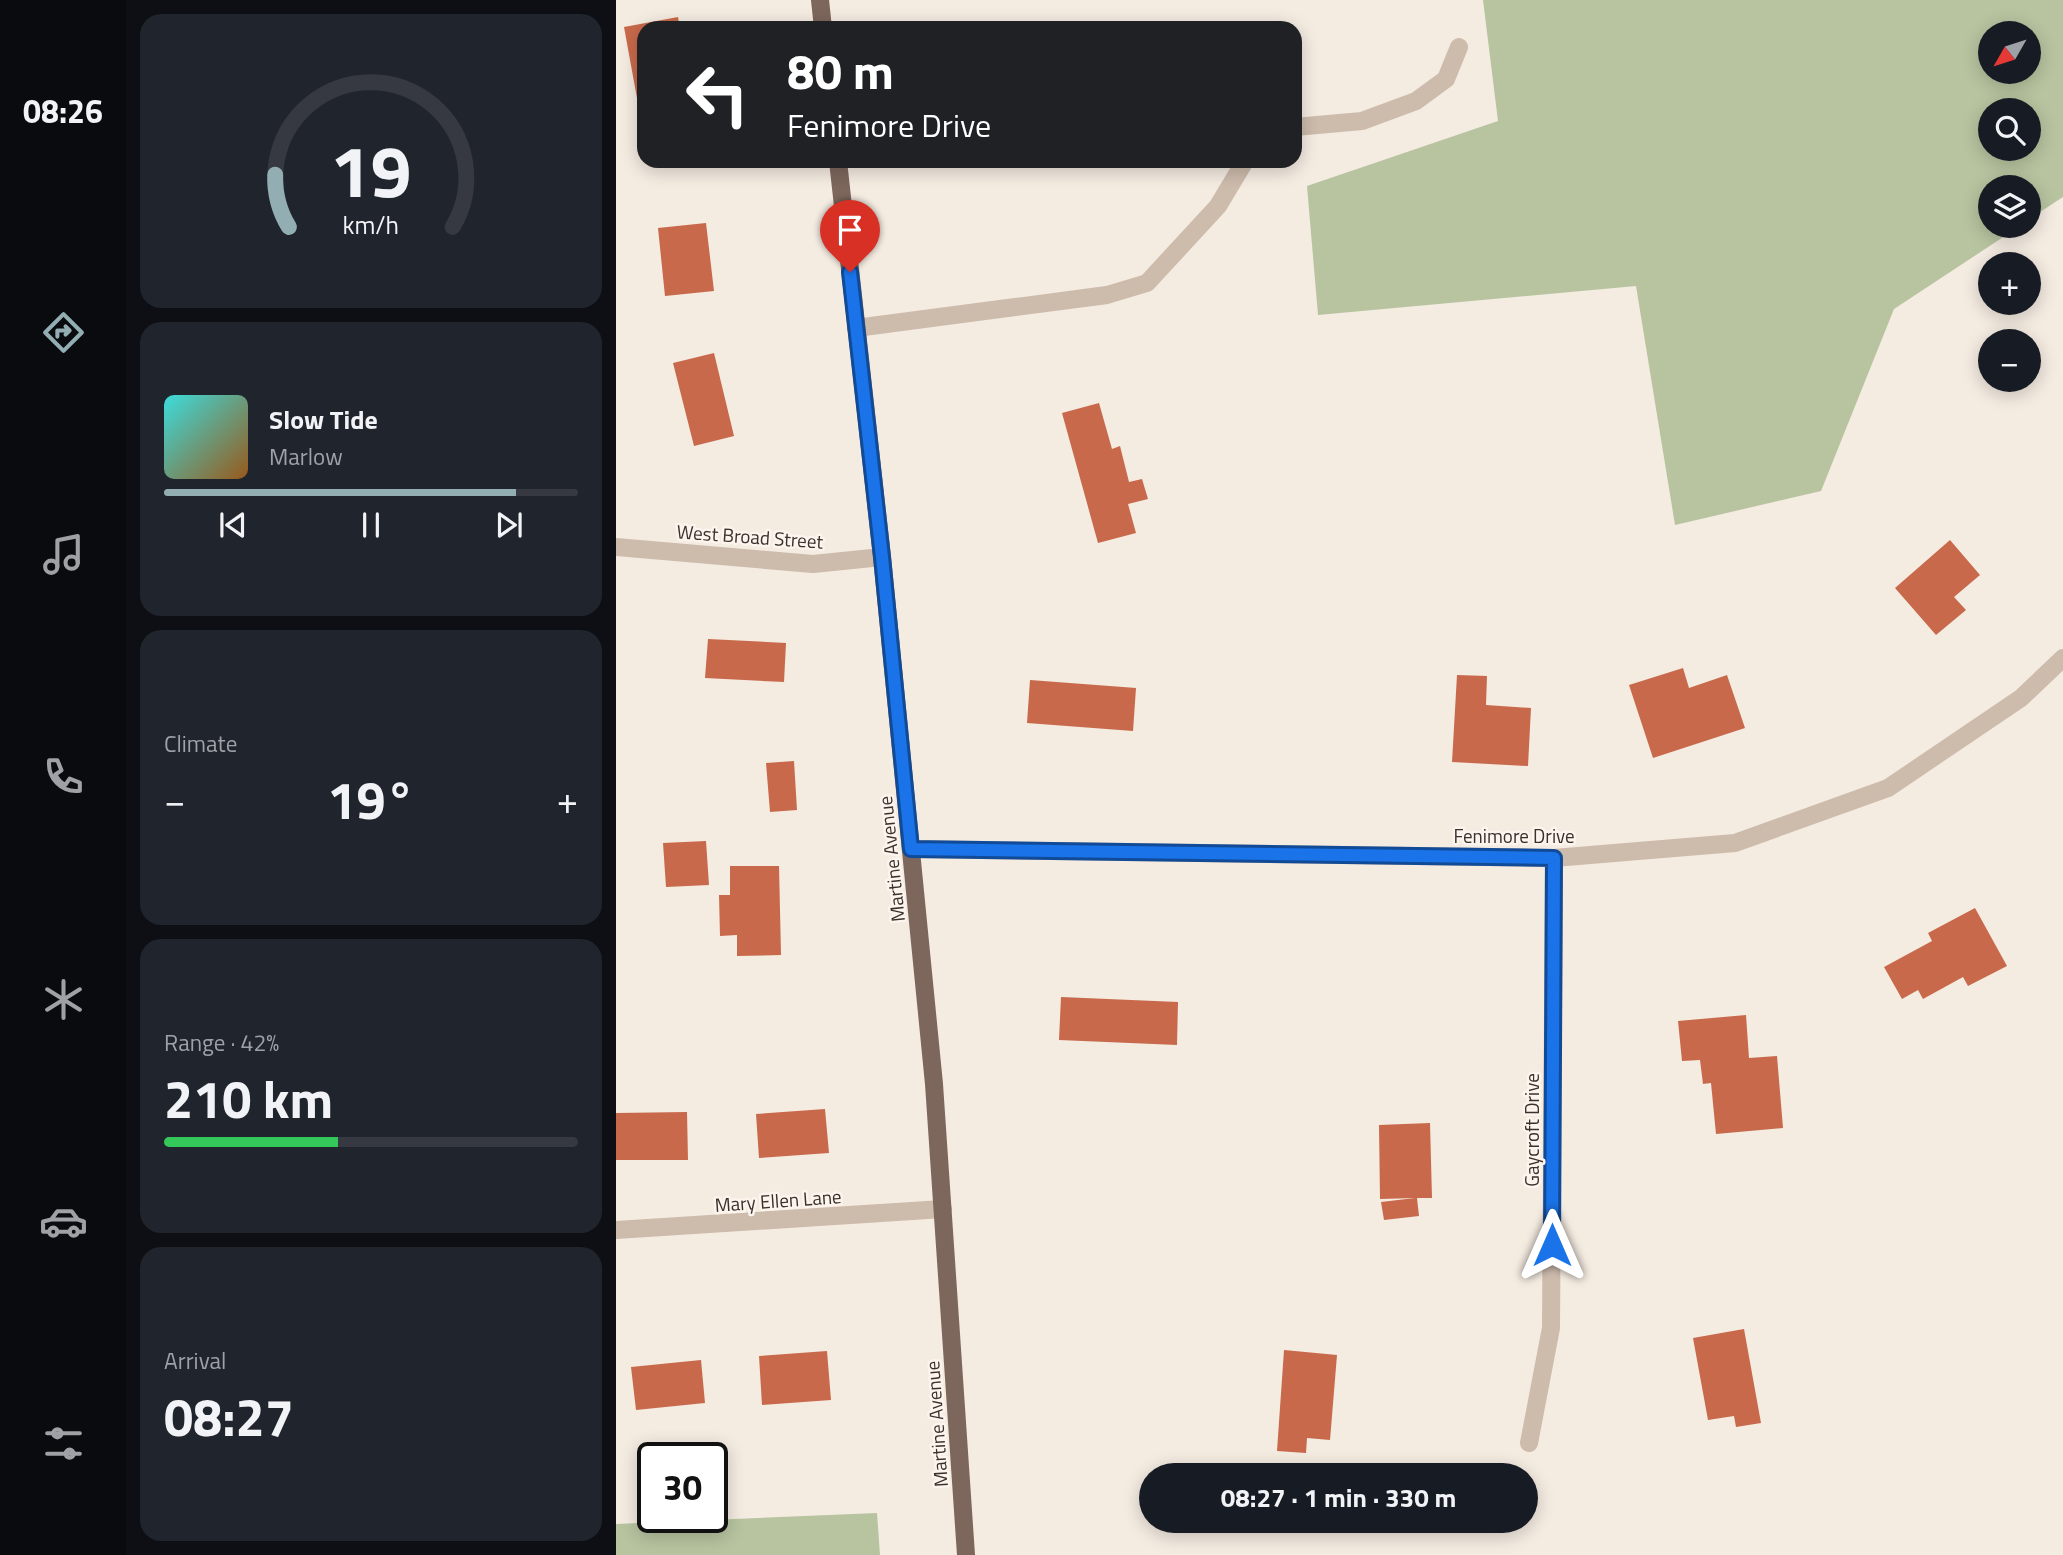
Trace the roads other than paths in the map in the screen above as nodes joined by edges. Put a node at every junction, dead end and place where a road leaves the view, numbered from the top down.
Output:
1 (820, 0) edge
2 (822, 21) edge
3 (1459, 47) dead end
4 (1302, 126) edge
5 (839, 168) edge
6 (1241, 168) edge
7 (856, 328) junction
8 (616, 547) edge
9 (882, 557) junction
10 (2063, 658) edge
11 (911, 849) junction
12 (1554, 858) junction
13 (943, 1209) junction
14 (616, 1230) edge
15 (1529, 1443) dead end
16 (966, 1555) edge

1 - 2 main road
3 - 4 street
5 - 7 main road, Martine Avenue
6 - 7 street
7 - 9 main road, Martine Avenue
8 - 9 street, West Broad Street
9 - 11 main road, Martine Avenue
10 - 12 street, Fenimore Drive
11 - 12 street, Fenimore Drive
11 - 13 main road, Martine Avenue
12 - 15 street, Gaycroft Drive
13 - 14 street, Mary Ellen Lane
13 - 16 main road, Martine Avenue

